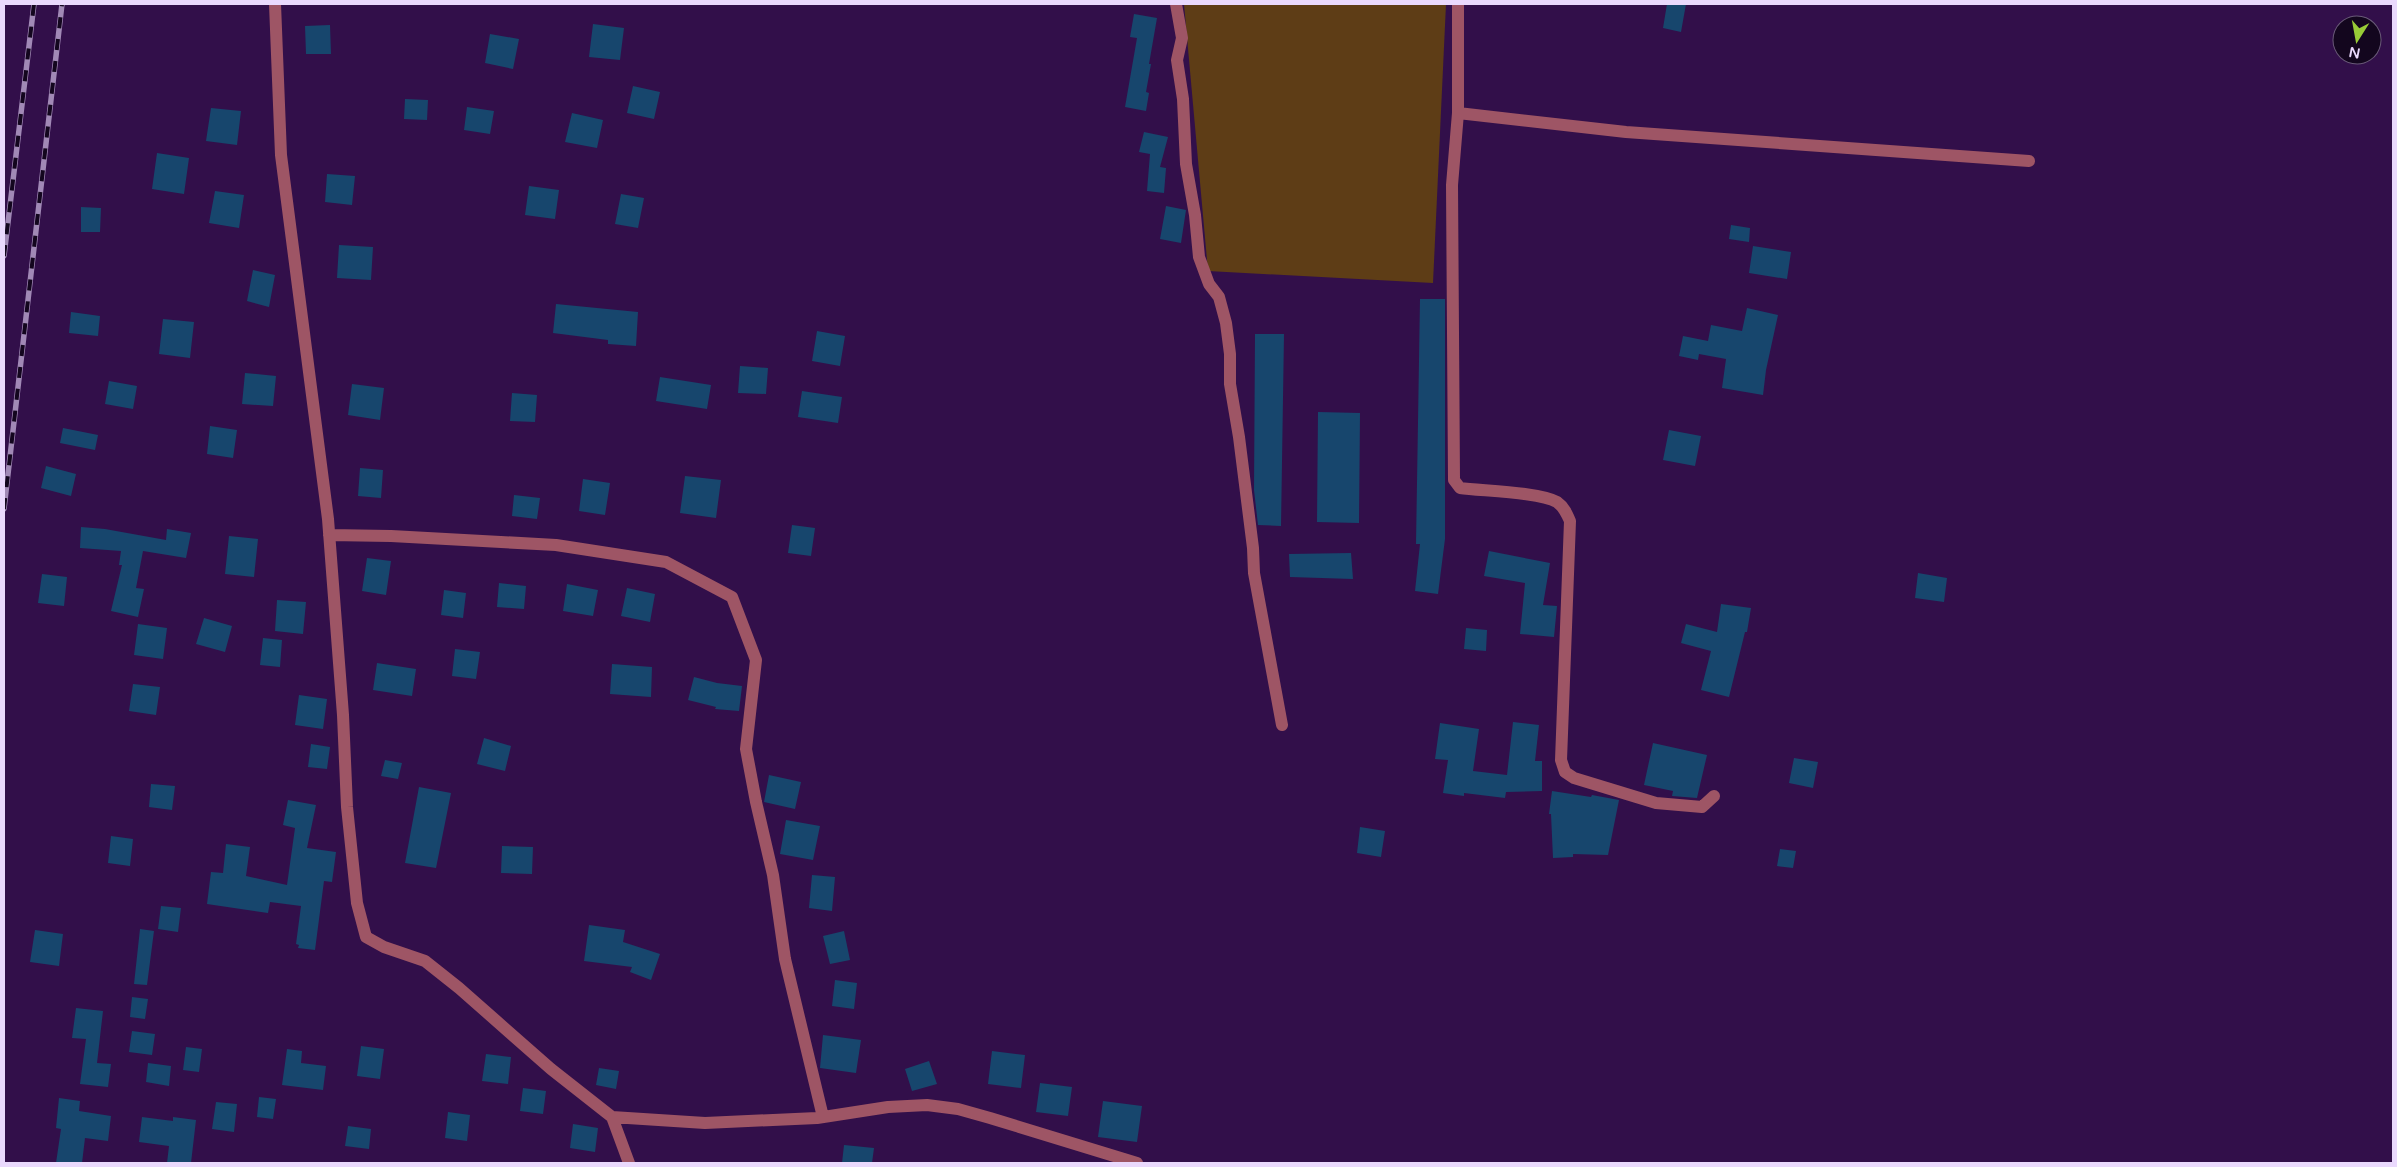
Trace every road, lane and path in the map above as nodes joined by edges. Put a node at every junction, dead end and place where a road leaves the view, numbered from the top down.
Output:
1 (275, 4) edge
2 (1176, 4) edge
3 (1458, 4) edge
4 (1458, 113) junction
5 (2029, 161) dead end
6 (329, 535) junction
7 (1282, 725) dead end
8 (1714, 796) dead end
9 (612, 1117) junction
10 (823, 1117) junction
11 (629, 1163) edge
12 (1137, 1163) edge

1 - 6 street
2 - 7 street
3 - 4 street
4 - 5 street
4 - 8 street
6 - 9 street
6 - 10 street
9 - 10 street
9 - 11 street
10 - 12 street

